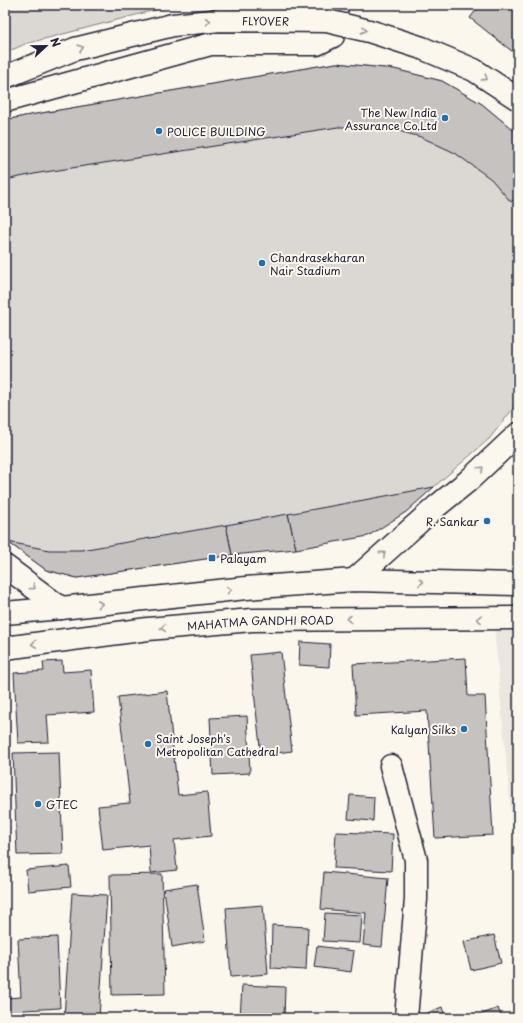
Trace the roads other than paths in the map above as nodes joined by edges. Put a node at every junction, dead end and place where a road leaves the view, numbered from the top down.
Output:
1 (337, 5) edge
2 (5, 77) edge
3 (518, 99) edge
4 (5, 101) edge
5 (518, 434) edge
6 (5, 566) edge
7 (354, 580) junction
8 (518, 584) edge
9 (61, 608) junction
10 (5, 613) edge
11 (518, 618) edge
12 (5, 648) edge
13 (391, 766) dead end
14 (406, 1018) edge

1 - 4 main road
2 -> 3 main road, FLYOVER, bridge
7 -> 5 main road
6 -> 9 main road
7 -> 8 main road
9 -> 7 main road
9 - 10 main road
11 -> 12 main road, MAHATMA GANDHI ROAD
13 - 14 main road

